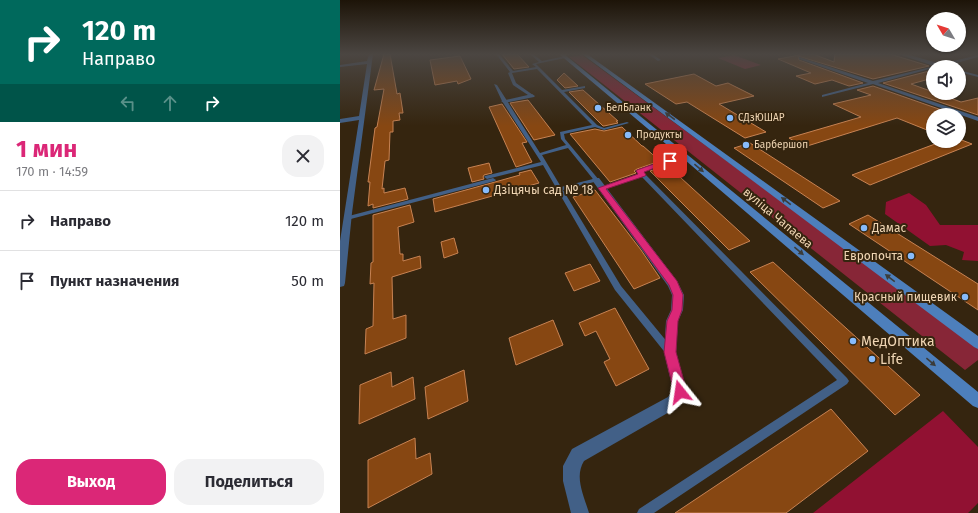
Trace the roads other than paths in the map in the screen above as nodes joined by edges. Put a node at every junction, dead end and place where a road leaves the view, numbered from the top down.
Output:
1 (368, 78) edge
2 (512, 78) edge
3 (548, 78) edge
4 (592, 78) edge
5 (617, 78) edge
6 (858, 78) edge
7 (892, 78) edge
8 (873, 83) junction
9 (495, 84) dead end
10 (584, 87) dead end
11 (561, 91) junction
12 (532, 96) joint
13 (824, 96) dead end
14 (504, 101) junction
15 (363, 117) junction
16 (978, 120) edge
17 (340, 121) edge
18 (627, 123) dead end
19 (595, 126) junction
20 (569, 146) junction
21 (538, 154) junction
22 (670, 161) dead end
23 (544, 163) junction
24 (642, 175) junction
25 (493, 180) dead end
26 (463, 184) dead end
27 (599, 184) junction
28 (559, 189) junction
29 (344, 219) edge
30 (340, 283) edge
31 (978, 343) edge
32 (670, 352) junction
33 (978, 401) edge
34 (580, 513) edge
35 (643, 513) edge

1 - 15 street
2 - 12 lane
3 - 11 lane
4 -> 33 main road, вуліца Чапаева
31 -> 5 main road, вуліца Чапаева
6 - 8 street
7 - 8 street
8 - 13 street
8 - 16 street
9 - 14 lane
10 - 11 lane
11 - 19 lane
12 - 14 street
14 - 21 lane
15 - 17 street
15 - 29 street
18 - 19 lane
19 - 20 lane
20 - 21 lane
20 - 27 lane
21 - 23 lane
22 - 24 lane
23 - 26 lane
23 - 28 lane
24 - 27 lane
24 - 35 lane
25 - 29 lane
27 - 28 lane
27 - 32 street
28 - 32 lane
29 - 30 street
32 - 34 street

